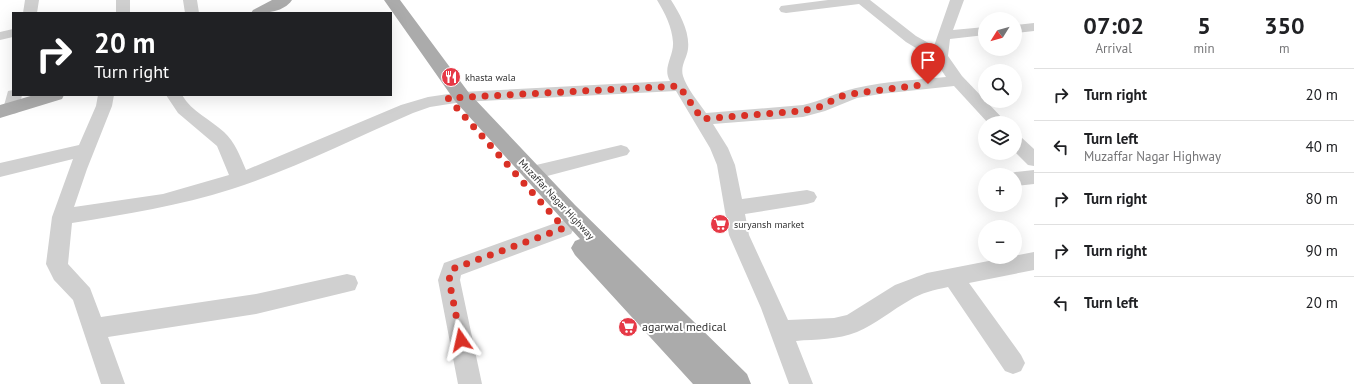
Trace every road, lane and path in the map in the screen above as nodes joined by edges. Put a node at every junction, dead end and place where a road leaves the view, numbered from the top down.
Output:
1 (32, 0) edge
2 (122, 0) edge
3 (190, 0) edge
4 (284, 0) edge
5 (300, 0) edge
6 (664, 0) edge
7 (862, 0) edge
8 (957, 0) edge
9 (389, 6) edge
10 (786, 9) dead end
11 (30, 12) edge
12 (123, 12) edge
13 (192, 12) edge
14 (261, 12) edge
15 (279, 12) edge
16 (1034, 27) edge
17 (1022, 28) edge
18 (978, 32) edge
19 (12, 33) edge
20 (945, 35) junction
21 (0, 36) edge
22 (940, 56) junction
23 (959, 81) junction
24 (679, 86) junction
25 (49, 96) edge
26 (106, 96) edge
27 (175, 96) edge
28 (455, 97) junction
29 (11, 102) edge
30 (992, 116) edge
31 (702, 119) junction
32 (1022, 147) edge
33 (86, 150) junction
34 (620, 151) dead end
35 (1034, 160) edge
36 (0, 170) edge
37 (532, 173) junction
38 (1034, 176) edge
39 (1022, 178) edge
40 (240, 179) junction
41 (807, 197) dead end
42 (735, 208) junction
43 (62, 217) junction
44 (564, 228) junction
45 (1034, 261) edge
46 (952, 276) junction
47 (347, 283) dead end
48 (94, 329) junction
49 (781, 331) junction
50 (1013, 363) dead end
51 (113, 384) edge
52 (470, 384) edge
53 (712, 384) edge
54 (737, 384) edge
55 (801, 384) edge

1 - 11 street
2 - 12 street
3 - 13 street
4 - 14 main road
5 - 15 main road
6 - 24 street
7 - 10 street
7 - 22 street
8 - 20 street
9 - 28 main road, Muzaffar Nagar Highway
16 - 17 street
18 - 20 street
19 - 21 street
20 - 22 street
22 - 23 street
23 - 30 street
23 - 31 street
24 - 28 street
24 - 31 street
25 - 29 main road
26 - 33 street
27 - 40 street
28 - 37 main road, Muzaffar Nagar Highway
28 - 40 street
28 - 44 main road, Muzaffar Nagar Highway
31 - 42 street
32 - 35 street
33 - 36 street
33 - 43 street
34 - 37 street
37 - 54 main road, Muzaffar Nagar Highway
38 - 39 street
40 - 43 street
41 - 42 street
42 - 49 street
43 - 48 street
44 - 52 street
44 - 53 main road, Muzaffar Nagar Highway
45 - 46 street
46 - 49 street
46 - 50 street
47 - 48 street
48 - 51 street
49 - 55 street

